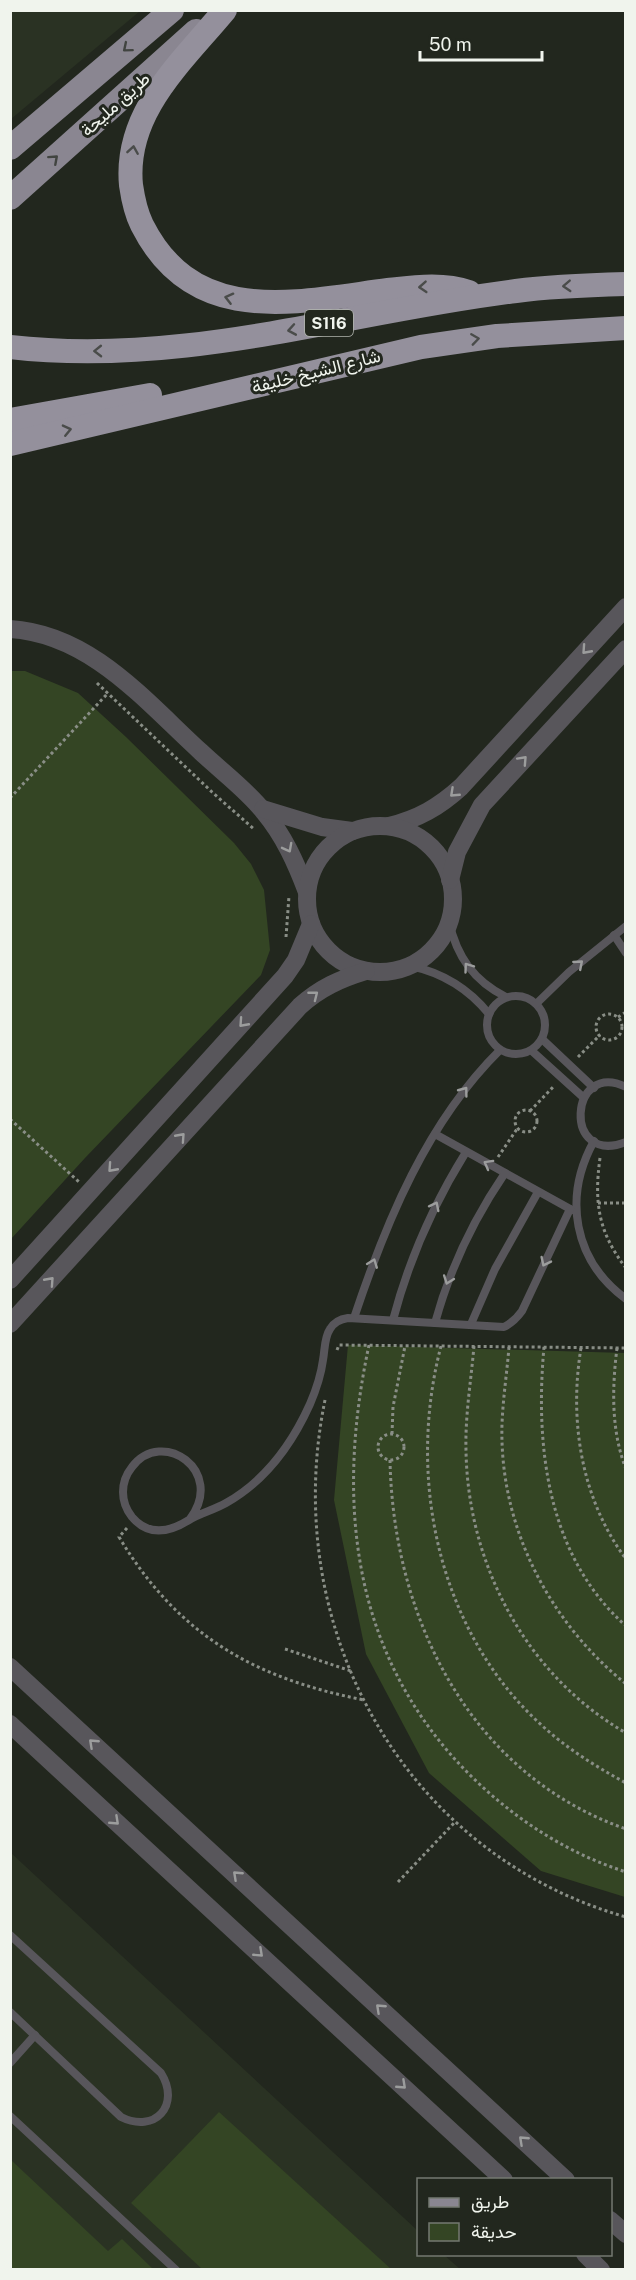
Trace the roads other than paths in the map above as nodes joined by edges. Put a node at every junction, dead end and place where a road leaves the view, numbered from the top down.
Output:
1 (172, 10) edge
2 (219, 10) edge
3 (225, 10) edge
4 (10, 147) edge
5 (10, 198) edge
6 (626, 284) edge
7 (480, 296) junction
8 (626, 328) edge
9 (18, 350) edge
10 (315, 372) junction
11 (10, 420) edge
12 (10, 444) edge
13 (626, 607) edge
14 (10, 630) edge
15 (626, 649) edge
16 (262, 809) junction
17 (388, 826) junction
18 (352, 831) junction
19 (450, 880) junction
20 (298, 892) junction
21 (449, 921) junction
22 (311, 924) junction
23 (626, 926) edge
24 (614, 935) junction
25 (626, 953) edge
26 (411, 966) junction
27 (366, 971) junction
28 (506, 997) junction
29 (536, 1004) junction
30 (489, 1014) junction
31 (542, 1039) junction
32 (500, 1050) junction
33 (532, 1051) junction
34 (626, 1087) edge
35 (594, 1088) junction
36 (584, 1098) junction
37 (435, 1134) junction
38 (626, 1142) edge
39 (598, 1143) junction
40 (466, 1152) junction
41 (505, 1173) junction
42 (538, 1192) junction
43 (573, 1211) junction
44 (10, 1280) edge
45 (626, 1299) edge
46 (354, 1318) junction
47 (393, 1320) junction
48 (435, 1323) junction
49 (10, 1324) edge
50 (471, 1324) junction
51 (190, 1519) junction
52 (10, 1667) edge
53 (10, 1724) edge
54 (10, 1935) edge
55 (10, 2012) edge
56 (35, 2035) junction
57 (10, 2063) edge
58 (10, 2116) edge
59 (502, 2178) edge
60 (564, 2178) edge
61 (612, 2222) edge
62 (626, 2234) edge
63 (587, 2256) edge
64 (176, 2270) edge
65 (601, 2270) edge

1 -> 4 main road, طريق مليحة
5 -> 2 main road, طريق مليحة
7 -> 3 highway
6 -> 7 highway, S116
7 -> 9 highway, S116
10 -> 8 highway, شارع الشيخ خليفة / S116
10 - 11 highway
12 -> 10 highway, شارع الشيخ خليفة / S116
13 -> 17 street
14 - 16 street
19 -> 15 street
16 - 18 street
16 -> 20 street
17 - 18 street
17 - 19 street
18 - 20 street
19 - 21 street
20 - 22 street
21 - 26 street
28 -> 21 lane
22 - 27 street
22 -> 44 street
23 - 24 lane
24 - 25 lane
29 -> 24 lane
26 - 27 street
26 - 30 lane
49 -> 27 street
28 - 29 lane
28 - 30 lane
29 - 31 lane
30 - 32 lane
31 - 33 lane
31 - 35 lane
32 - 33 lane
37 -> 32 lane
33 - 36 lane
34 - 35 lane
35 - 36 lane
36 - 39 lane
37 - 40 lane
46 -> 37 lane
38 - 39 lane
39 - 43 lane
41 -> 40 lane
47 -> 40 lane
41 - 42 lane
41 -> 48 lane
42 - 43 lane
42 - 50 lane
43 - 45 lane
43 -> 50 lane
46 - 47 lane
46 - 51 lane
47 - 48 lane
48 - 50 lane
51 - 51 lane
60 -> 52 street
53 -> 59 street
54 - 56 lane
55 - 56 lane
56 - 57 lane
58 - 64 lane
61 - 62 street
63 - 65 street

